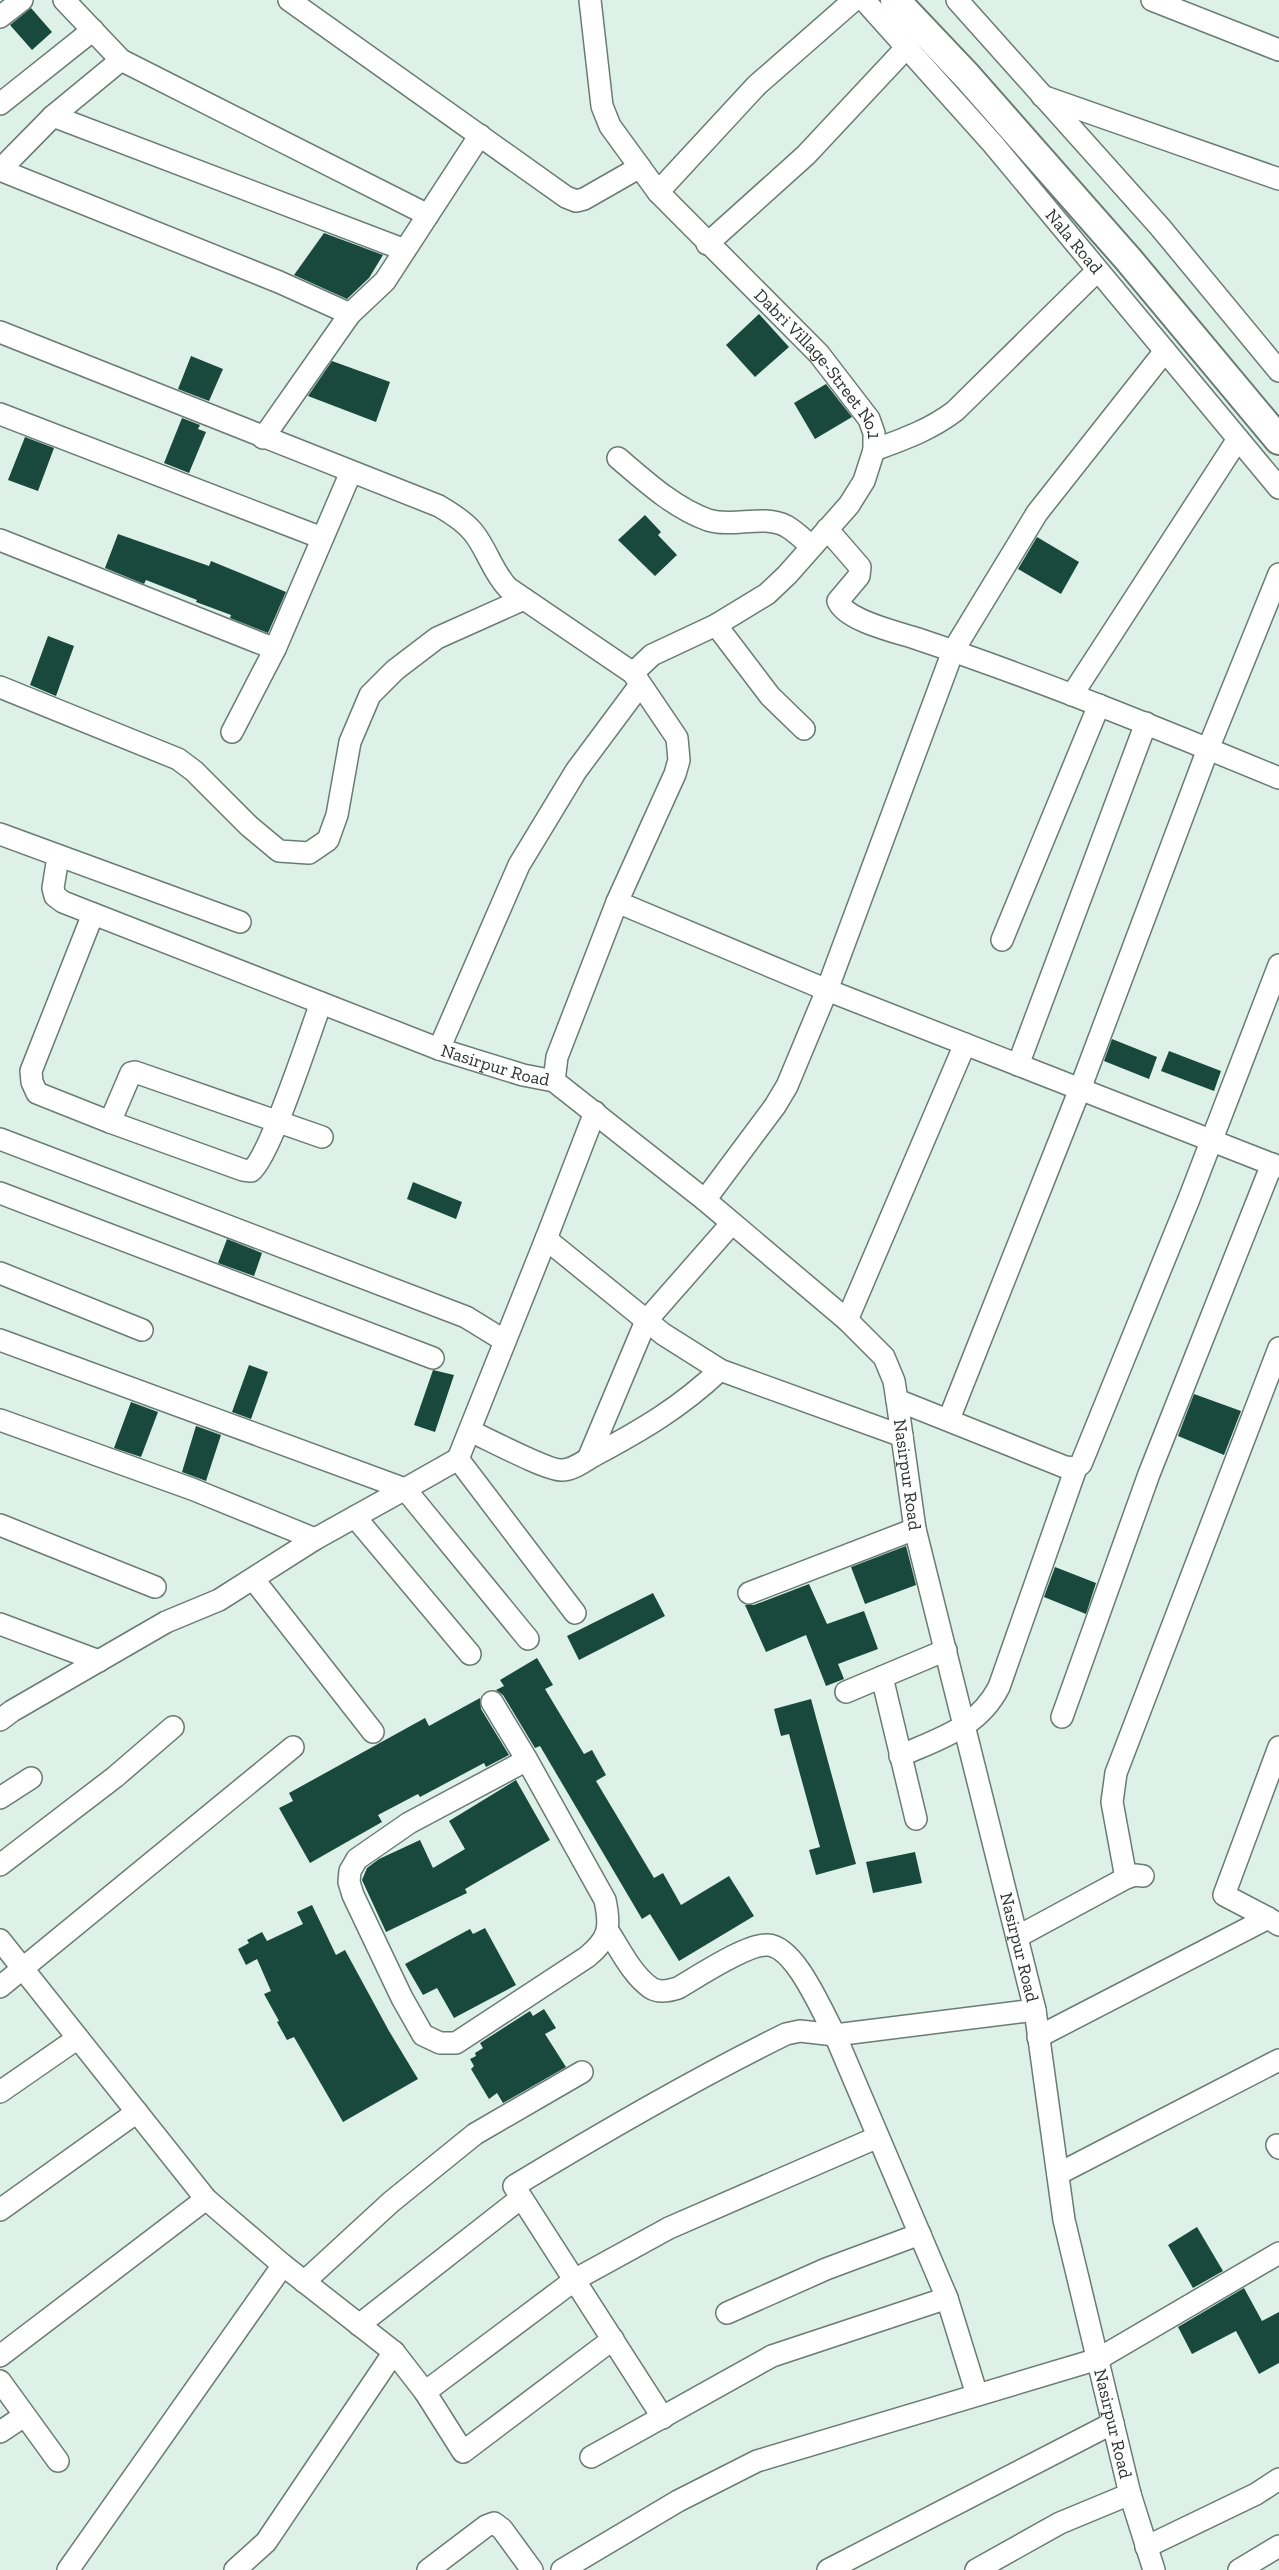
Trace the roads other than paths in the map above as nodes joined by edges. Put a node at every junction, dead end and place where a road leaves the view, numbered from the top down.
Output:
1 (22, 0) edge
2 (64, 0) edge
3 (289, 0) edge
4 (590, 0) edge
5 (854, 0) edge
6 (864, 0) edge
7 (1152, 0) edge
8 (960, 1) edge
9 (901, 10) edge
10 (0, 17) edge
11 (93, 30) junction
12 (907, 47) junction
13 (1279, 50) edge
14 (121, 60) junction
15 (1042, 96) junction
16 (0, 104) edge
17 (53, 116) junction
18 (480, 135) junction
19 (640, 167) junction
20 (1279, 178) edge
21 (658, 192) junction
22 (428, 215) junction
23 (707, 244) junction
24 (405, 250) junction
25 (1097, 271) junction
26 (350, 314) junction
27 (0, 332) edge
28 (1165, 351) junction
29 (1279, 371) edge
30 (0, 414) edge
31 (263, 438) junction
32 (1238, 439) junction
33 (1279, 440) edge
34 (874, 450) junction
35 (618, 458) dead end
36 (351, 472) junction
37 (1279, 488) edge
38 (827, 529) junction
39 (322, 537) junction
40 (0, 540) edge
41 (811, 546) junction
42 (1279, 574) edge
43 (524, 599) junction
44 (716, 625) junction
45 (275, 649) junction
46 (953, 651) junction
47 (637, 679) junction
48 (0, 687) edge
49 (1072, 694) junction
50 (1099, 705) junction
51 (1146, 723) junction
52 (804, 729) dead end
53 (232, 732) dead end
54 (1208, 749) junction
55 (1279, 778) edge
56 (2, 842) edge
57 (58, 857) junction
58 (617, 902) junction
59 (93, 914) junction
60 (240, 922) dead end
61 (1002, 940) dead end
62 (1279, 965) edge
63 (827, 990) junction
64 (321, 1003) junction
65 (965, 1044) junction
66 (439, 1049) junction
67 (1018, 1065) junction
68 (554, 1081) junction
69 (1080, 1089) junction
70 (595, 1112) junction
71 (110, 1122) junction
72 (278, 1122) junction
73 (322, 1137) dead end
74 (0, 1139) edge
75 (1212, 1140) junction
76 (1276, 1165) edge
77 (0, 1193) edge
78 (705, 1200) junction
79 (732, 1223) junction
80 (546, 1239) junction
81 (0, 1273) edge
82 (847, 1320) junction
83 (646, 1321) junction
84 (142, 1329) dead end
85 (0, 1340) edge
86 (505, 1341) junction
87 (1279, 1348) edge
88 (433, 1358) dead end
89 (720, 1370) junction
90 (897, 1400) junction
91 (949, 1419) junction
92 (0, 1420) edge
93 (470, 1431) junction
94 (902, 1436) junction
95 (459, 1459) junction
96 (588, 1459) junction
97 (1076, 1468) junction
98 (405, 1489) junction
99 (355, 1516) junction
100 (0, 1525) edge
101 (915, 1529) junction
102 (315, 1539) junction
103 (254, 1580) junction
104 (155, 1587) dead end
105 (749, 1593) dead end
106 (575, 1613) dead end
107 (0, 1624) edge
108 (528, 1639) dead end
109 (946, 1650) junction
110 (470, 1654) dead end
111 (99, 1661) junction
112 (882, 1677) junction
113 (846, 1692) dead end
114 (492, 1702) dead end
115 (1062, 1717) dead end
116 (0, 1720) edge
117 (173, 1727) dead end
118 (965, 1727) junction
119 (373, 1732) dead end
120 (293, 1747) dead end
121 (1279, 1747) edge
122 (900, 1756) junction
123 (527, 1760) junction
124 (31, 1778) dead end
125 (0, 1798) edge
126 (915, 1819) dead end
127 (0, 1865) edge
128 (1273, 1922) edge
129 (608, 1931) junction
130 (1017, 1937) junction
131 (0, 1940) edge
132 (23, 1970) junction
133 (0, 1987) edge
134 (1035, 2010) junction
135 (835, 2035) junction
136 (1038, 2037) junction
137 (78, 2038) junction
138 (1279, 2060) edge
139 (582, 2073) dead end
140 (0, 2092) edge
141 (137, 2112) junction
142 (878, 2138) junction
143 (1058, 2174) junction
144 (521, 2198) junction
145 (206, 2199) junction
146 (0, 2210) edge
147 (920, 2234) junction
148 (1278, 2256) edge
149 (282, 2265) junction
150 (576, 2279) junction
151 (304, 2282) junction
152 (947, 2298) junction
153 (727, 2313) dead end
154 (359, 2325) junction
155 (613, 2339) junction
156 (394, 2352) junction
157 (0, 2356) edge
158 (1098, 2359) junction
159 (0, 2381) edge
160 (424, 2392) junction
161 (978, 2395) junction
162 (24, 2416) junction
163 (663, 2418) junction
164 (1113, 2423) junction
165 (0, 2432) edge
166 (591, 2457) dead end
167 (58, 2461) dead end
168 (1279, 2479) edge
169 (1130, 2494) junction
170 (1279, 2546) edge
171 (1146, 2547) junction
172 (68, 2570) edge
173 (235, 2570) edge
174 (428, 2570) edge
175 (532, 2570) edge
176 (562, 2570) edge
177 (828, 2570) edge
178 (976, 2570) edge
179 (1154, 2570) edge
180 (1239, 2570) edge

1 - 10 street
2 - 11 street
3 - 18 street
4 - 19 street, Dabri Village-Street No.1
5 - 21 street
6 - 9 street, Nala Road
7 - 13 street
8 - 15 street
9 - 12 street, Nala Road
9 - 33 street
11 - 14 street
11 - 16 street
12 - 23 street
12 - 25 street, Nala Road
14 - 17 street
14 - 22 street
15 - 20 street
15 - 29 street
17 - 24 street
17 - 26 street
18 - 19 street
18 - 22 street
19 - 21 street, Dabri Village-Street No.1
21 - 23 street, Dabri Village-Street No.1
22 - 24 street
23 - 34 street, Dabri Village-Street No.1
24 - 26 street
25 - 28 street, Nala Road
25 - 34 street
26 - 31 street
27 - 31 street
28 - 32 street, Nala Road
28 - 46 street
30 - 39 street
31 - 36 street
32 - 37 street, Nala Road
32 - 49 street
34 - 38 street, Dabri Village-Street No.1
35 - 41 street
36 - 39 street
36 - 43 street
38 - 41 street, Dabri Village-Street No.1
38 - 46 street
39 - 45 street
40 - 45 street
41 - 44 street, Dabri Village-Street No.1
42 - 54 street
43 - 47 street
43 - 48 street
44 - 47 street, Dabri Village-Street No.1
44 - 52 street
45 - 53 street
46 - 49 street
46 - 63 street
47 - 58 street
47 - 66 street, Dabri Village-Street No.1
49 - 50 street
50 - 51 street
50 - 61 street
51 - 54 street
51 - 67 street
54 - 55 street
54 - 69 street
56 - 57 street
57 - 59 street, Nasirpur Road
57 - 60 street
58 - 63 street
58 - 68 street
59 - 64 street, Nasirpur Road
59 - 71 street
62 - 75 street
63 - 65 street
63 - 78 street
64 - 66 street, Nasirpur Road
64 - 72 street
65 - 67 street
65 - 82 street
66 - 68 street, Nasirpur Road
67 - 69 street
68 - 70 street, Nasirpur Road
69 - 75 street
69 - 91 street
70 - 78 street, Nasirpur Road
70 - 80 street
71 - 72 street
71 - 72 street
72 - 73 street
74 - 86 street
75 - 76 street
75 - 97 street
76 - 115 street
77 - 88 street
78 - 79 street, Nasirpur Road
79 - 82 street, Nasirpur Road
79 - 83 street
80 - 83 street
80 - 86 street
81 - 84 street
82 - 90 street, Nasirpur Road
83 - 89 street
83 - 96 street
85 - 98 street
86 - 93 street
87 - 130 street
89 - 94 street
89 - 96 street
90 - 91 street
90 - 94 street, Nasirpur Road
91 - 97 street
92 - 102 street
93 - 95 street
93 - 96 street
94 - 101 street, Nasirpur Road
95 - 98 street
95 - 106 street
97 - 118 street
98 - 99 street
98 - 108 street
99 - 102 street
99 - 110 street
100 - 104 street
101 - 105 street
101 - 109 street, Nasirpur Road
102 - 103 street
103 - 111 street
103 - 119 street
107 - 111 street
109 - 112 street
109 - 118 street, Nasirpur Road
111 - 116 street
112 - 113 street
112 - 122 street
114 - 123 street
117 - 127 street
118 - 122 street
118 - 130 street, Nasirpur Road
120 - 132 street
121 - 128 street
122 - 126 street
123 - 129 street
123 - 129 street
124 - 125 street
128 - 136 street
129 - 135 street
130 - 134 street, Nasirpur Road
131 - 132 street
132 - 133 street
132 - 137 street
134 - 135 street
134 - 136 street, Nasirpur Road
135 - 142 street
135 - 144 street
136 - 143 street, Nasirpur Road
137 - 140 street
137 - 141 street
138 - 143 street
139 - 151 street
141 - 145 street
141 - 146 street
142 - 147 street
142 - 150 street
143 - 158 street, Nasirpur Road
144 - 150 street
144 - 154 street
145 - 149 street
145 - 157 street
147 - 152 street
147 - 153 street
148 - 158 street
149 - 151 street
149 - 172 street
150 - 155 street
150 - 160 street
151 - 154 street
152 - 161 street
152 - 163 street
154 - 156 street
155 - 160 street
155 - 163 street
156 - 160 street
156 - 173 street
158 - 161 street
158 - 164 street, Nasirpur Road
159 - 162 street
161 - 176 street
162 - 165 street
162 - 167 street
163 - 166 street
164 - 169 street, Nasirpur Road
164 - 177 street
168 - 171 street
169 - 171 street, Nasirpur Road
169 - 178 street
170 - 180 street
171 - 179 street, Nasirpur Road
174 - 175 street

